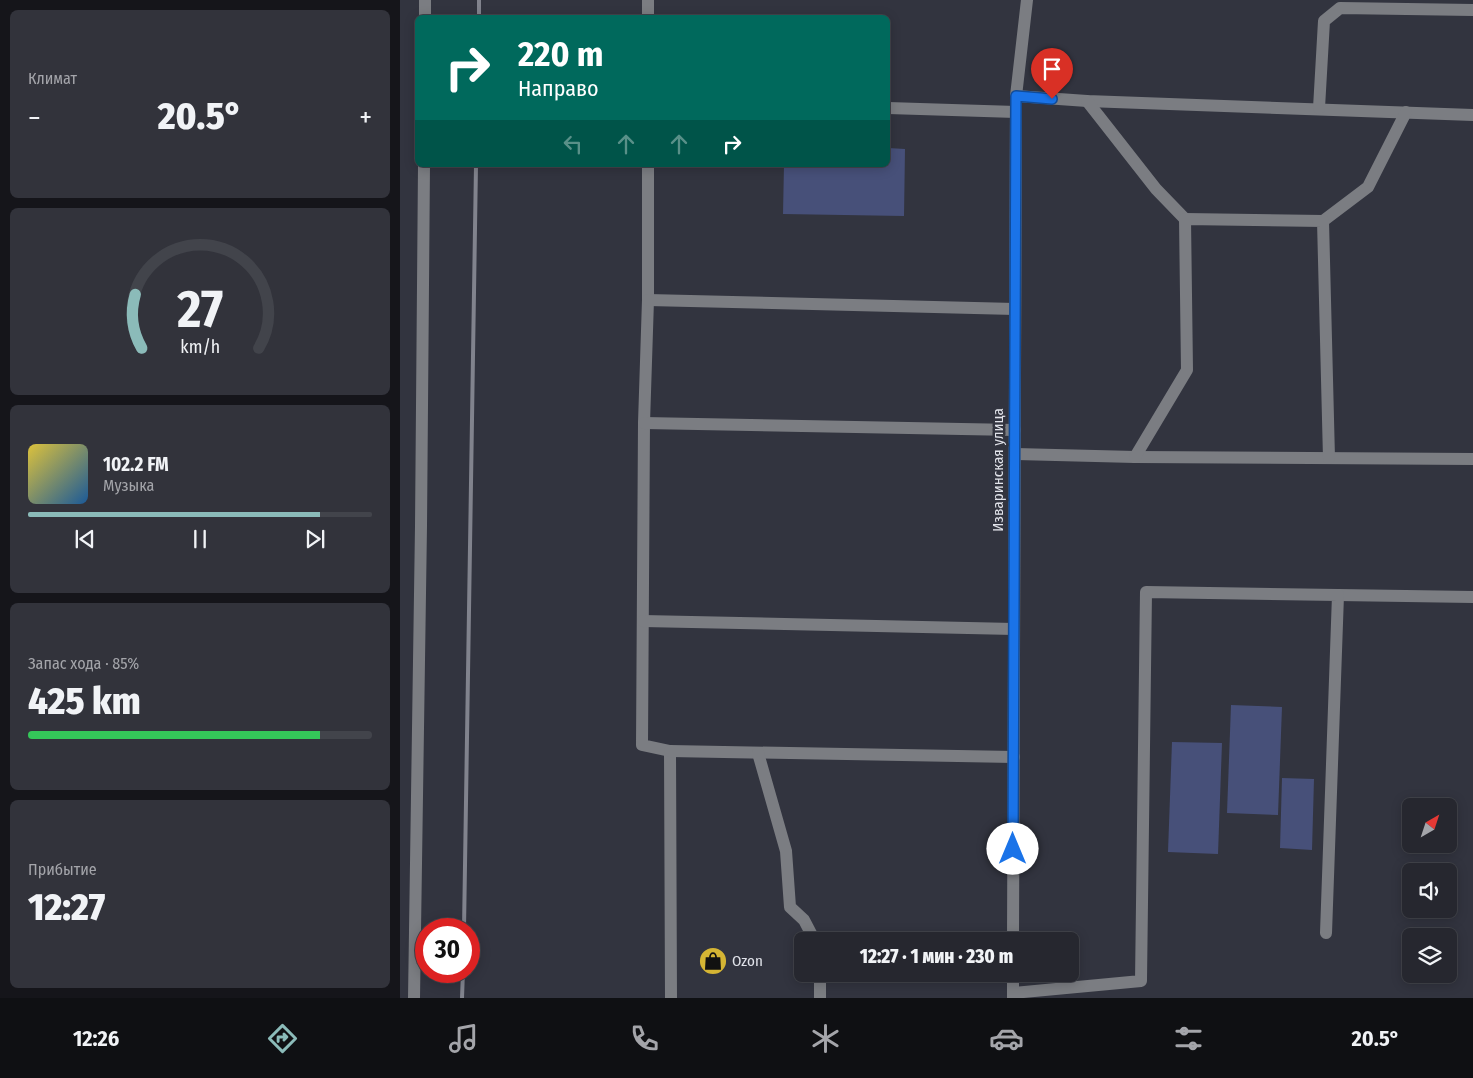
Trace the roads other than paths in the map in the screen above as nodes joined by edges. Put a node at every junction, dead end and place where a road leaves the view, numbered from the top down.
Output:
1 (425, 0) edge
2 (648, 0) edge
3 (1027, 0) edge
4 (1473, 10) edge
5 (425, 15) edge
6 (648, 15) edge
7 (1016, 96) junction
8 (1088, 101) junction
9 (890, 108) edge
10 (1319, 108) junction
11 (1016, 112) junction
12 (1406, 112) junction
13 (1473, 115) edge
14 (424, 167) edge
15 (648, 167) edge
16 (1185, 219) junction
17 (1323, 221) junction
18 (648, 300) junction
19 (1016, 309) junction
20 (644, 423) junction
21 (1015, 430) junction
22 (1015, 454) junction
23 (1135, 456) junction
24 (1328, 458) junction
25 (1473, 459) edge
26 (1338, 595) junction
27 (1473, 597) edge
28 (643, 621) junction
29 (1014, 629) junction
30 (670, 751) junction
31 (758, 753) junction
32 (1014, 757) junction
33 (810, 932) edge
34 (1013, 932) edge
35 (1326, 933) dead end
36 (820, 982) edge
37 (1013, 982) edge
38 (1013, 996) edge
39 (414, 998) edge
40 (671, 998) edge
41 (820, 998) edge

1 - 5 street
2 - 6 street
3 - 7 street, Изваринская улица
4 - 10 street
7 - 8 street
7 - 11 street, Изваринская улица
8 - 10 street
8 - 16 street
9 - 11 street
10 - 12 street
11 - 19 street, Изваринская улица
12 - 13 street
12 - 17 street
14 - 39 street
15 - 18 street
16 - 17 street
16 - 23 street
17 - 24 street
18 - 19 street
18 - 20 street
19 - 21 street, Изваринская улица
20 - 21 street
20 - 28 street
21 - 22 street, Изваринская улица
22 - 23 street
22 - 29 street, Изваринская улица
23 - 24 street
24 - 25 street
26 - 27 street
26 - 35 street
26 - 38 street
28 - 29 street
28 - 30 street
29 - 32 street, Изваринская улица
30 - 31 street
30 - 40 street
31 - 32 street
31 - 33 street
32 - 34 street, Изваринская улица
36 - 41 street
37 - 38 street

